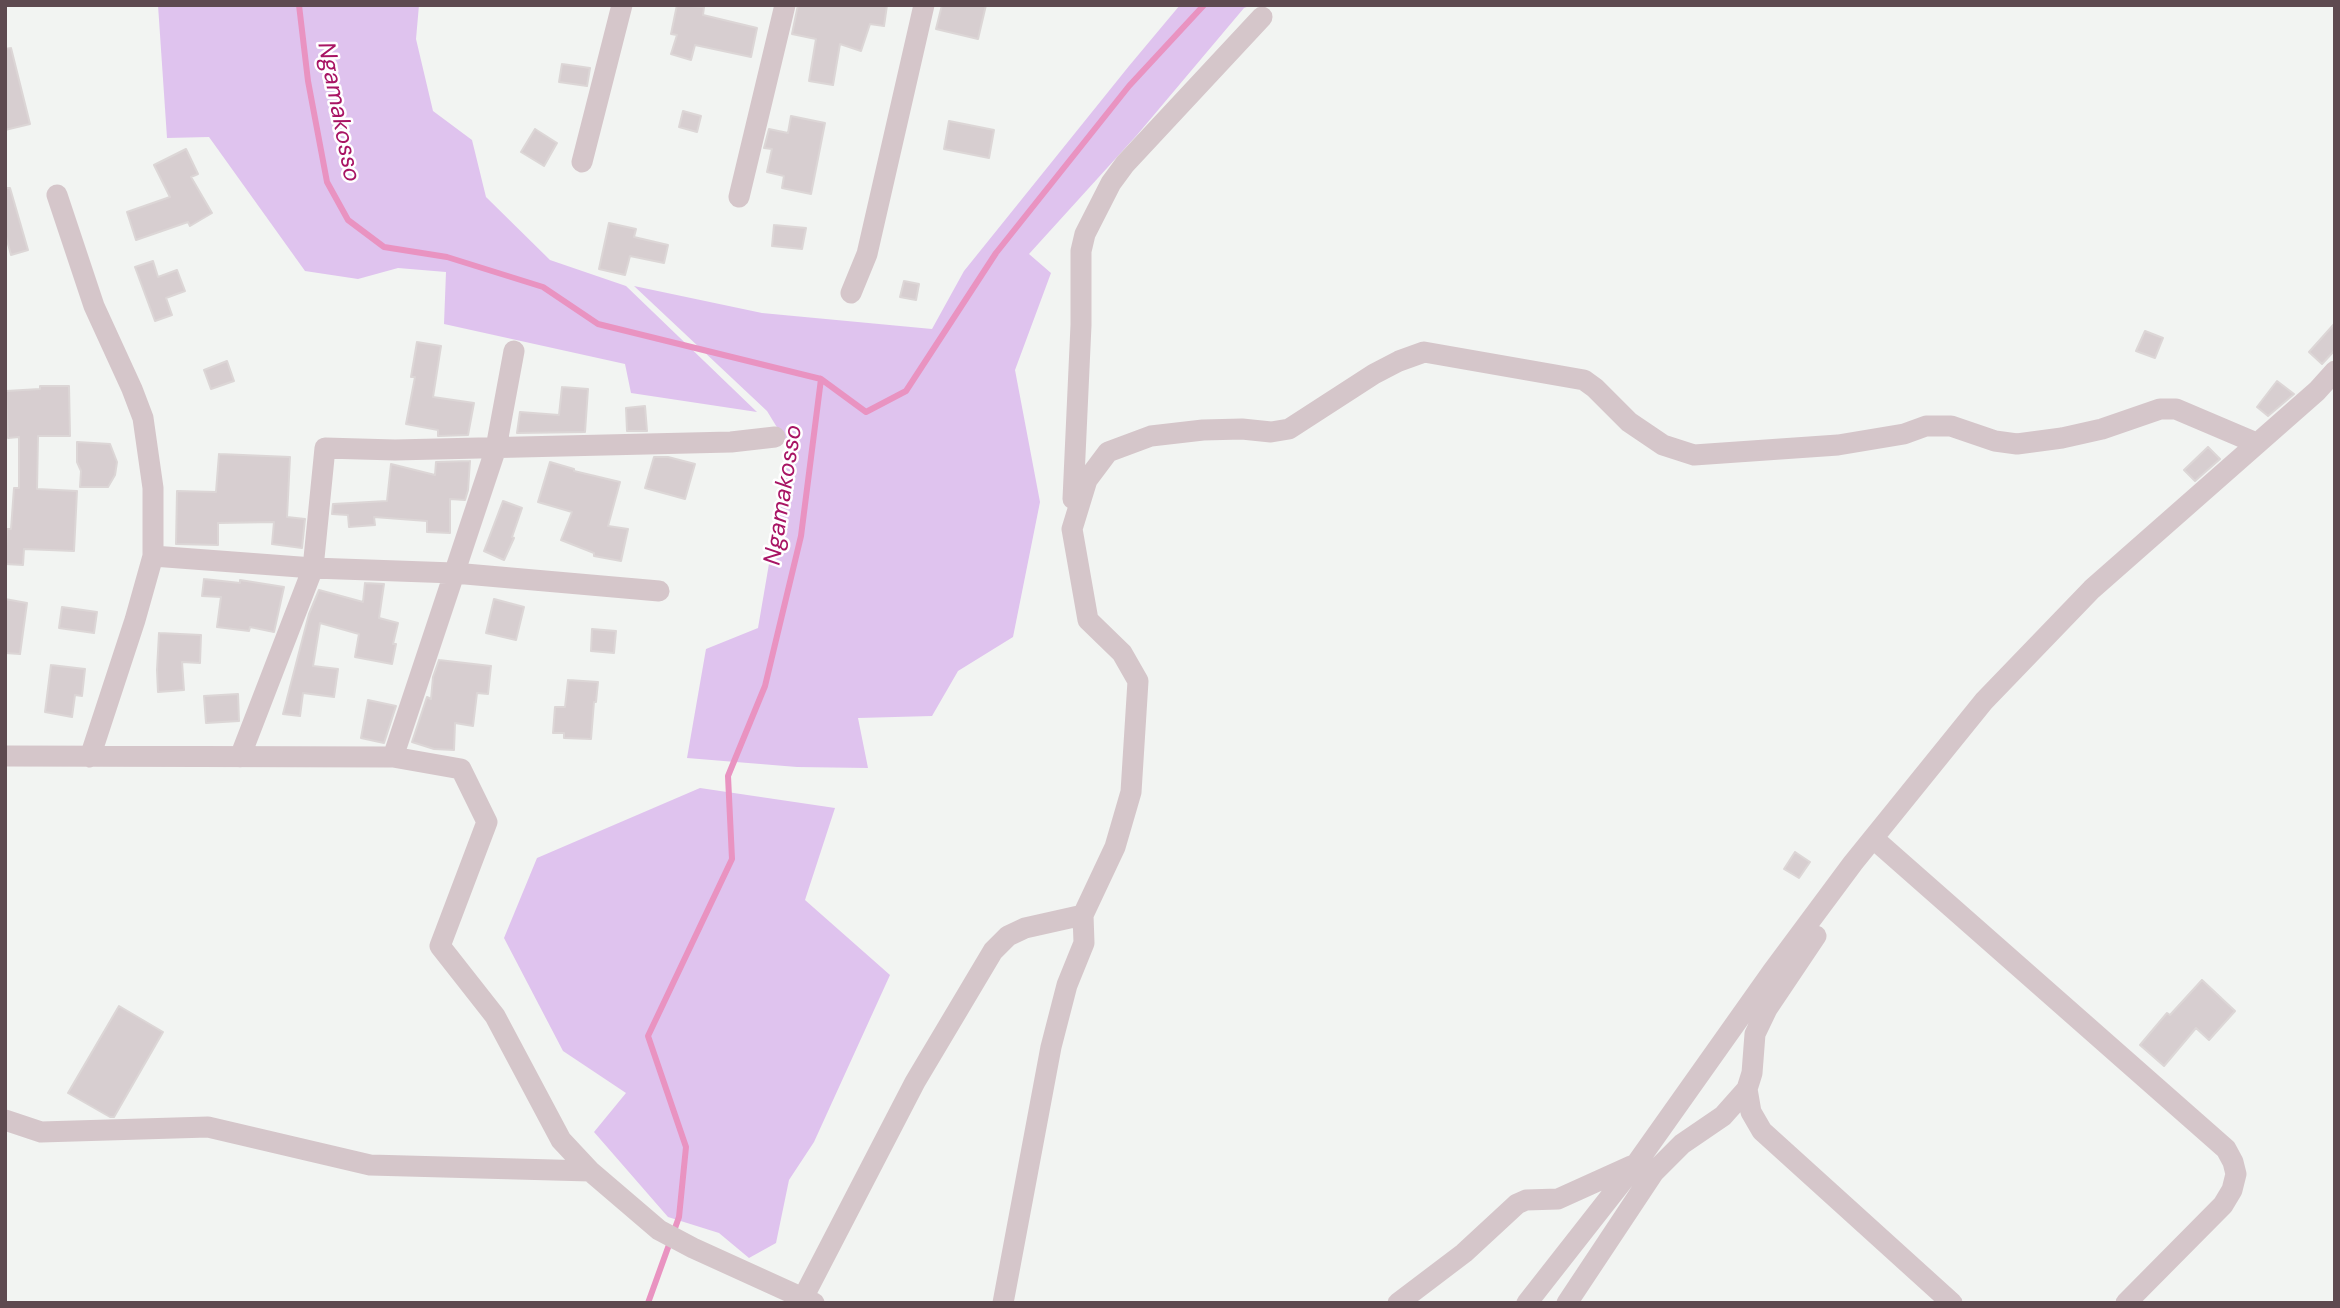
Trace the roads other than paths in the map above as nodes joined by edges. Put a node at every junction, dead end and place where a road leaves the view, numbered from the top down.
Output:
1 (622, 5) edge
2 (785, 5) edge
3 (923, 5) edge
4 (1262, 17) dead end
5 (582, 162) dead end
6 (57, 195) dead end
7 (739, 197) dead end
8 (851, 293) dead end
9 (514, 351) dead end
10 (2335, 371) edge
11 (775, 437) dead end
12 (2256, 443) junction
13 (496, 448) junction
14 (1072, 529) junction
15 (153, 556) junction
16 (313, 568) junction
17 (454, 573) junction
18 (659, 591) dead end
19 (5, 756) edge
20 (90, 757) junction
21 (240, 757) junction
22 (393, 757) junction
23 (1874, 839) junction
24 (1853, 863) junction
25 (1083, 915) junction
26 (1747, 1089) junction
27 (5, 1120) edge
28 (1636, 1164) junction
29 (590, 1171) junction
30 (807, 1301) edge
31 (1003, 1303) edge
32 (1398, 1303) edge
33 (1527, 1303) edge
34 (1567, 1303) edge
35 (1952, 1303) edge
36 (2126, 1303) edge

1 - 5 street
2 - 7 street
3 - 8 street
4 - 14 street
6 - 15 street
9 - 13 street
10 - 12 street
11 - 13 street
12 - 14 street
12 - 23 street
13 - 16 street
13 - 17 street
14 - 25 street
15 - 16 street
15 - 20 street
16 - 17 street
16 - 21 street
17 - 18 street
17 - 22 street
19 - 20 street
20 - 21 street
21 - 22 street
22 - 29 street
23 - 24 street
23 - 36 street
24 - 26 street
24 - 28 street
25 - 30 street
25 - 31 street
26 - 34 street
26 - 35 street
27 - 29 street
28 - 32 street
28 - 33 street
29 - 30 street

